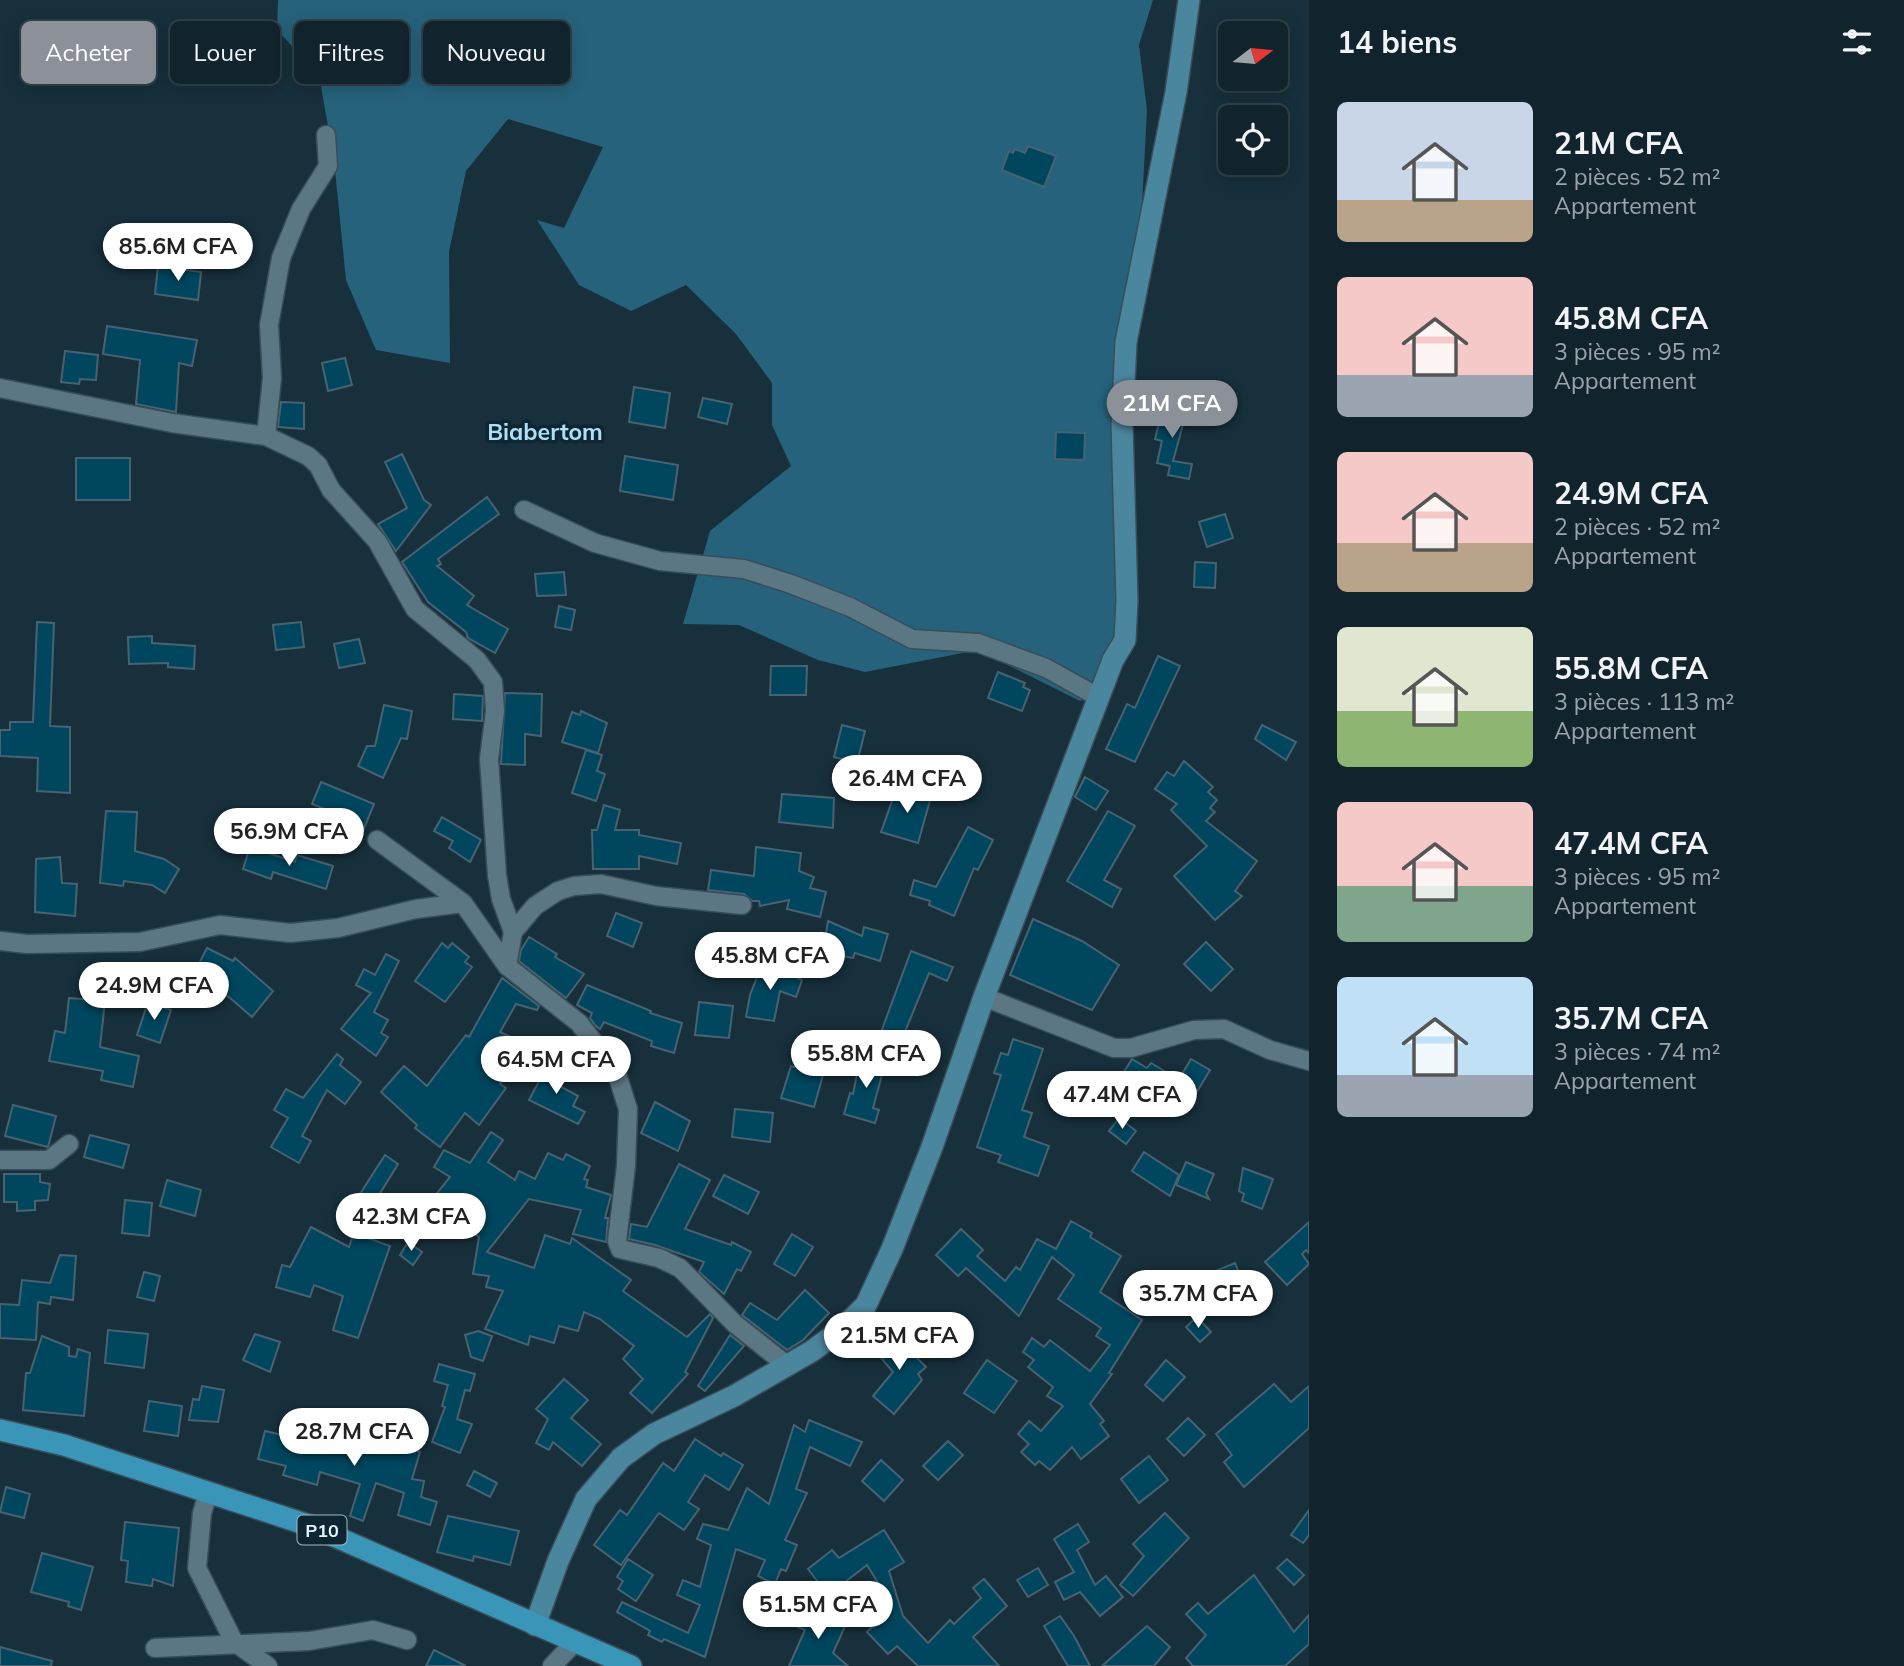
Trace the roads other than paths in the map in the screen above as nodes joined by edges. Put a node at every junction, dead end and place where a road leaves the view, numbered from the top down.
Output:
1 (1189, 0) edge
2 (326, 135) dead end
3 (0, 388) edge
4 (266, 436) junction
5 (524, 510) dead end
6 (1100, 698) junction
7 (377, 840) dead end
8 (463, 903) junction
9 (742, 905) dead end
10 (513, 932) junction
11 (0, 941) edge
12 (508, 966) junction
13 (984, 997) junction
14 (1309, 1061) edge
15 (69, 1144) dead end
16 (0, 1160) edge
17 (788, 1366) junction
18 (0, 1430) edge
19 (208, 1493) junction
20 (535, 1625) junction
21 (407, 1640) dead end
22 (234, 1642) junction
23 (574, 1643) junction
24 (155, 1648) dead end
25 (268, 1666) edge
26 (552, 1666) edge
27 (631, 1666) edge

1 - 6 street
2 - 4 street
3 - 4 street
4 - 10 street
5 - 6 street
6 - 13 street
7 - 8 street
8 - 11 street
8 - 12 street
9 - 10 street
10 - 12 street
12 - 17 street
13 - 14 street
13 - 17 street
15 - 16 street
17 - 20 street
18 - 19 main road, P10
19 - 20 main road, P10
19 - 22 street
20 - 23 main road, P10
21 - 22 street
22 - 24 street
22 - 25 street
23 - 26 street
23 - 27 main road, P10

